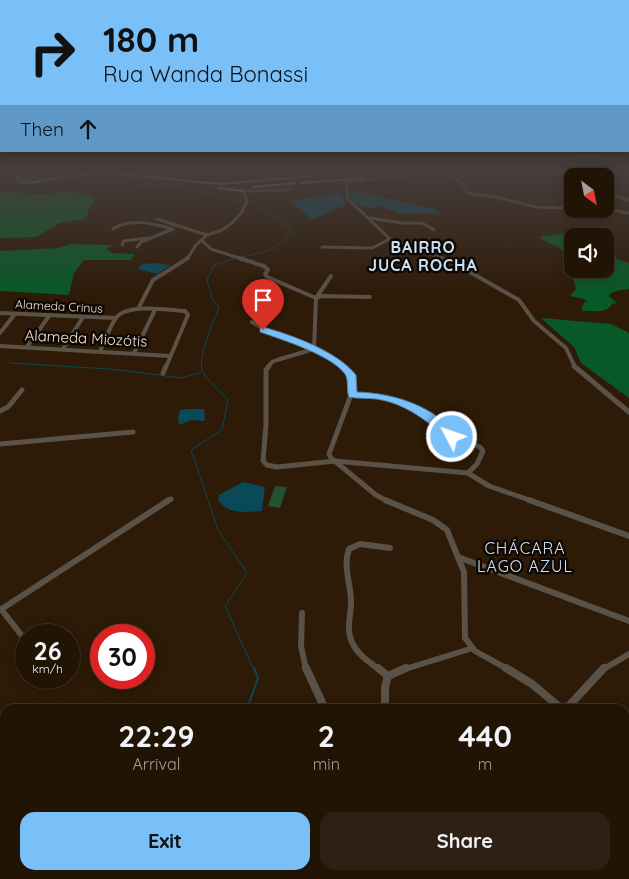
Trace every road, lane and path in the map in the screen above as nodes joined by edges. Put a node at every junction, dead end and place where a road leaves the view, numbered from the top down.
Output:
1 (241, 213) edge
2 (361, 213) edge
3 (366, 218) junction
4 (157, 219) dead end
5 (181, 227) junction
6 (113, 229) dead end
7 (173, 229) junction
8 (434, 230) dead end
9 (207, 235) junction
10 (160, 236) junction
11 (390, 239) junction
12 (201, 240) junction
13 (122, 245) dead end
14 (137, 247) dead end
15 (322, 247) dead end
16 (331, 276) dead end
17 (370, 297) dead end
18 (316, 298) junction
19 (138, 309) junction
20 (155, 310) junction
21 (0, 313) edge
22 (15, 314) junction
23 (49, 316) junction
24 (83, 317) junction
25 (116, 318) junction
26 (252, 322) dead end
27 (0, 334) edge
28 (0, 346) edge
29 (27, 347) junction
30 (63, 349) junction
31 (314, 349) junction
32 (100, 351) junction
33 (134, 353) junction
34 (170, 356) junction
35 (163, 372) dead end
36 (22, 390) dead end
37 (352, 395) junction
38 (0, 411) edge
39 (629, 412) edge
40 (133, 432) dead end
41 (0, 444) edge
42 (335, 462) junction
43 (468, 473) junction
44 (170, 499) dead end
45 (629, 536) edge
46 (390, 548) dead end
47 (458, 557) junction
48 (0, 610) edge
49 (302, 612) dead end
50 (629, 621) edge
51 (15, 627) edge
52 (473, 648) junction
53 (629, 654) edge
54 (388, 676) junction
55 (322, 704) edge
56 (385, 704) edge
57 (556, 704) edge
58 (570, 704) edge

1 - 9 street
2 - 3 street
3 - 8 street
3 - 11 street
4 - 5 street
5 - 7 street
5 - 9 street
6 - 7 street
7 - 10 street
9 - 12 street
10 - 13 street
10 - 14 street
11 - 15 street
11 - 39 street
12 - 18 street
12 - 19 street
16 - 18 street
17 - 18 street
18 - 31 street
19 - 20 street
19 - 25 street
20 - 33 street
20 - 34 street
21 - 22 street, Alameda Crinus
22 - 23 street, Alameda Crinus
22 - 27 street
23 - 24 street, Alameda Crinus
23 - 29 street
24 - 25 street, Alameda Crinus
24 - 30 street
25 - 32 street
26 - 31 street
28 - 29 street, Alameda Miozótis
29 - 30 street, Alameda Miozótis
30 - 32 street, Alameda Miozótis
31 - 37 street
31 - 42 street
32 - 33 street, Alameda Miozótis
33 - 34 street, Alameda Miozótis
34 - 35 street
36 - 38 street
37 - 42 street
37 - 43 street
40 - 41 street
42 - 43 street
42 - 47 street
43 - 45 street
44 - 48 street
46 - 54 street
47 - 50 street
47 - 52 street
48 - 51 street
49 - 55 street
52 - 54 street
52 - 57 street
53 - 58 street
54 - 56 street

